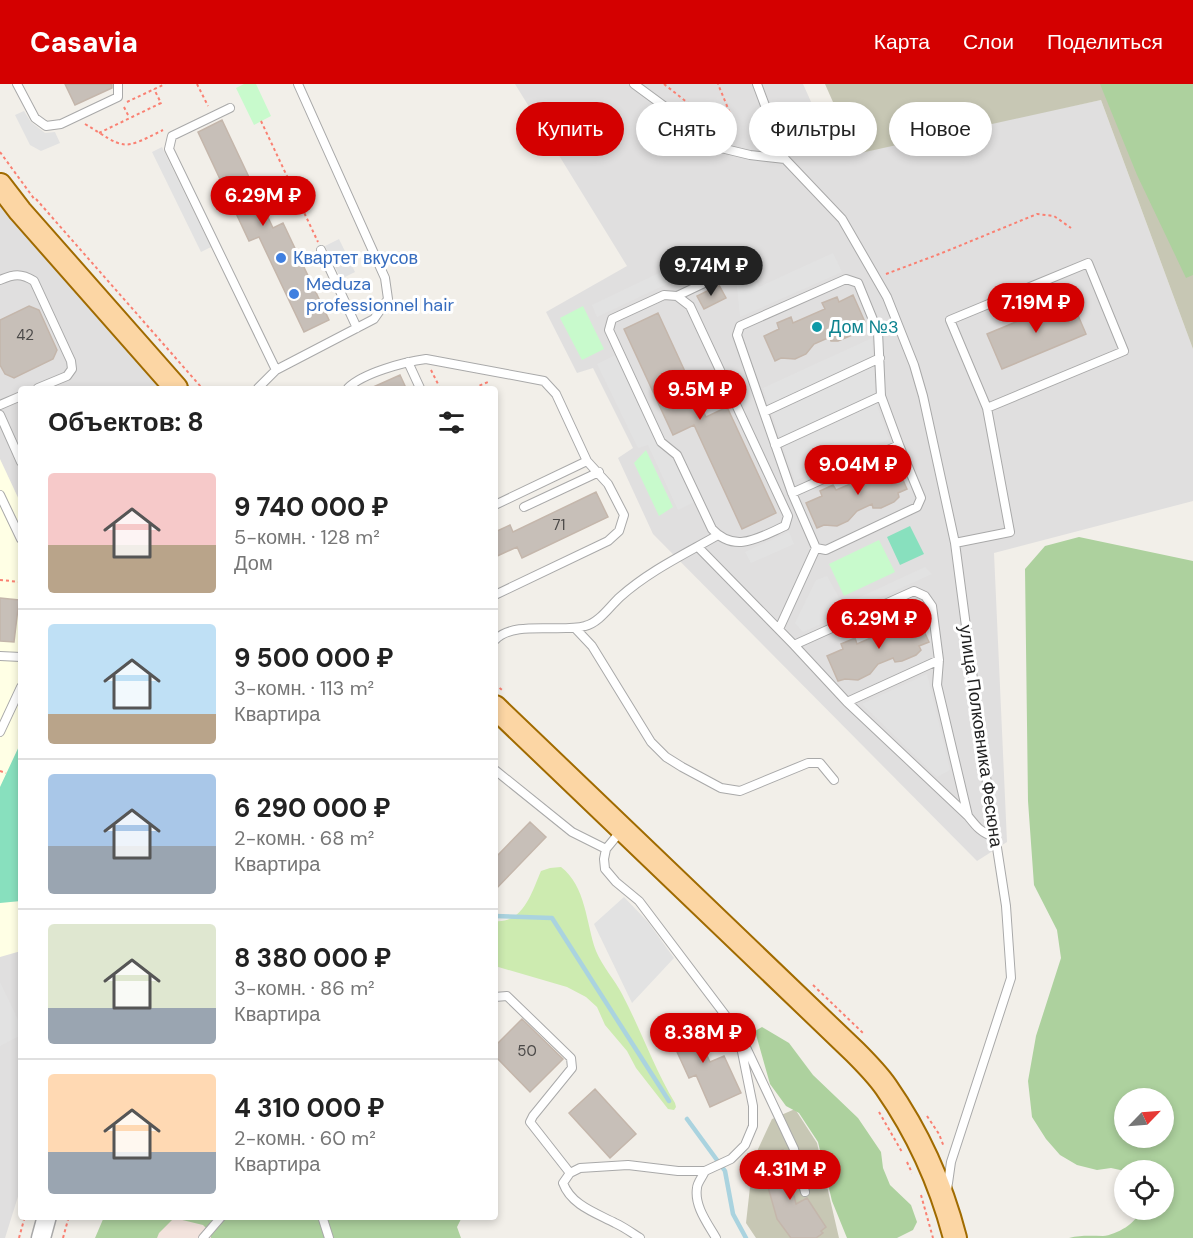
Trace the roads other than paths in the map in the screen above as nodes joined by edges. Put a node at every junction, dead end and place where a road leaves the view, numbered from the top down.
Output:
1 (16, 84) edge
2 (118, 84) edge
3 (298, 84) edge
4 (634, 84) edge
5 (757, 84) edge
6 (230, 108) dead end
7 (785, 159) junction
8 (3, 190) edge
9 (321, 250) road end
10 (725, 276) dead end
11 (0, 280) edge
12 (677, 296) junction
13 (357, 328) junction
14 (880, 358) junction
15 (408, 362) junction
16 (276, 370) junction
17 (43, 386) edge
18 (174, 386) edge
19 (260, 386) edge
20 (350, 386) edge
21 (419, 386) edge
22 (881, 396) junction
23 (18, 397) edge
24 (0, 405) edge
25 (987, 408) junction
26 (764, 412) junction
27 (0, 415) edge
28 (775, 445) junction
29 (899, 445) junction
30 (18, 455) edge
31 (588, 461) junction
32 (599, 472) junction
33 (792, 493) junction
34 (0, 495) edge
35 (498, 504) edge
36 (524, 507) dead end
37 (18, 533) edge
38 (718, 535) junction
39 (955, 543) junction
40 (698, 547) junction
41 (816, 548) junction
42 (498, 594) edge
43 (575, 628) junction
44 (779, 629) junction
45 (498, 636) edge
46 (794, 645) junction
47 (0, 656) edge
48 (18, 657) edge
49 (939, 660) junction
50 (18, 693) edge
51 (847, 702) junction
52 (498, 709) edge
53 (0, 732) edge
54 (498, 772) edge
55 (834, 780) dead end
56 (968, 816) junction
57 (623, 829) junction
58 (994, 837) junction
59 (606, 849) junction
60 (498, 997) edge
61 (738, 1032) junction
62 (705, 1171) junction
63 (570, 1173) junction
64 (805, 1192) dead end
65 (946, 1203) junction
66 (46, 1220) edge
67 (219, 1220) edge
68 (323, 1220) edge
69 (41, 1238) edge
70 (203, 1238) edge
71 (329, 1238) edge
72 (640, 1238) edge
73 (717, 1238) edge
74 (955, 1238) edge

1 - 2 lane
3 - 13 lane
4 - 7 lane
5 - 7 lane, улица Полковника Фесюна
6 - 16 lane
7 - 39 lane, улица Полковника Фесюна
8 - 18 main road
9 - 13 lane
10 - 12 lane
11 - 17 lane
12 - 38 lane
12 - 38 lane
13 - 16 lane
14 - 22 lane
14 - 26 lane
14 - 26 lane
15 - 20 lane
15 - 21 lane
15 - 31 lane
16 - 19 lane
22 - 28 lane
22 - 29 lane
23 - 24 lane
25 - 25 lane
25 - 39 lane
26 - 28 lane
27 - 30 lane
28 - 33 lane
29 - 33 lane
29 - 41 lane
31 - 32 lane
31 - 35 lane
32 - 36 lane
32 - 42 lane
33 - 41 lane
34 - 37 lane
38 - 40 lane
39 - 58 lane, улица Полковника Фесюна
40 - 43 lane
40 - 44 lane
41 - 44 lane
43 - 45 lane
43 - 55 lane
44 - 46 lane
46 - 49 lane
46 - 51 lane
47 - 48 lane
49 - 51 lane
49 - 56 lane
50 - 53 lane
51 - 56 lane
52 - 57 main road
54 - 59 lane
56 - 58 lane
57 - 59 lane
57 - 65 main road
58 - 65 lane, улица Полковника Фесюна
59 - 61 lane
60 - 63 lane
61 - 62 lane
61 - 64 lane
62 - 63 lane
62 - 73 lane
63 - 72 lane
65 - 74 main road
66 - 69 street
67 - 70 lane
68 - 71 lane

